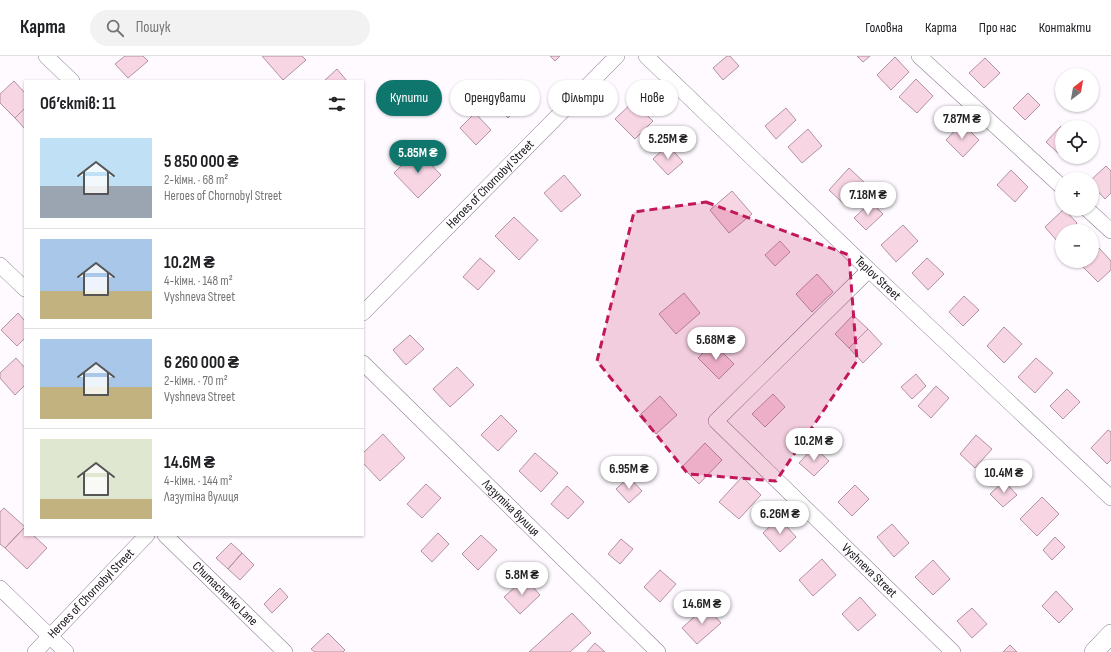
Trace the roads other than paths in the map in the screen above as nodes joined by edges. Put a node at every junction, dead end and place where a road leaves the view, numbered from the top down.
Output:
1 (46, 56) edge
2 (618, 56) edge
3 (646, 56) edge
4 (919, 56) edge
5 (71, 80) edge
6 (1055, 181) edge
7 (1094, 216) edge
8 (1111, 231) edge
9 (0, 265) edge
10 (869, 270) junction
11 (24, 288) edge
12 (364, 312) edge
13 (364, 364) edge
14 (1111, 498) edge
15 (146, 536) edge
16 (166, 536) edge
17 (0, 588) edge
18 (1111, 634) edge
19 (50, 636) junction
20 (35, 652) edge
21 (66, 652) edge
22 (285, 652) edge
23 (658, 652) edge
24 (953, 652) edge
25 (1094, 652) edge

1 - 5 street
2 - 12 street, Heroes of Chornobyl Street
3 - 10 street, Teplov Street
4 - 6 street
7 - 8 street
9 - 11 street
10 - 14 street, Teplov Street
10 - 24 street, Vyshneva Street
13 - 23 street, Лазутіна вулиця
15 - 19 street, Heroes of Chornobyl Street
16 - 22 street, Chumachenko Lane
17 - 19 street
18 - 25 street
19 - 20 street, Heroes of Chornobyl Street
19 - 21 street

